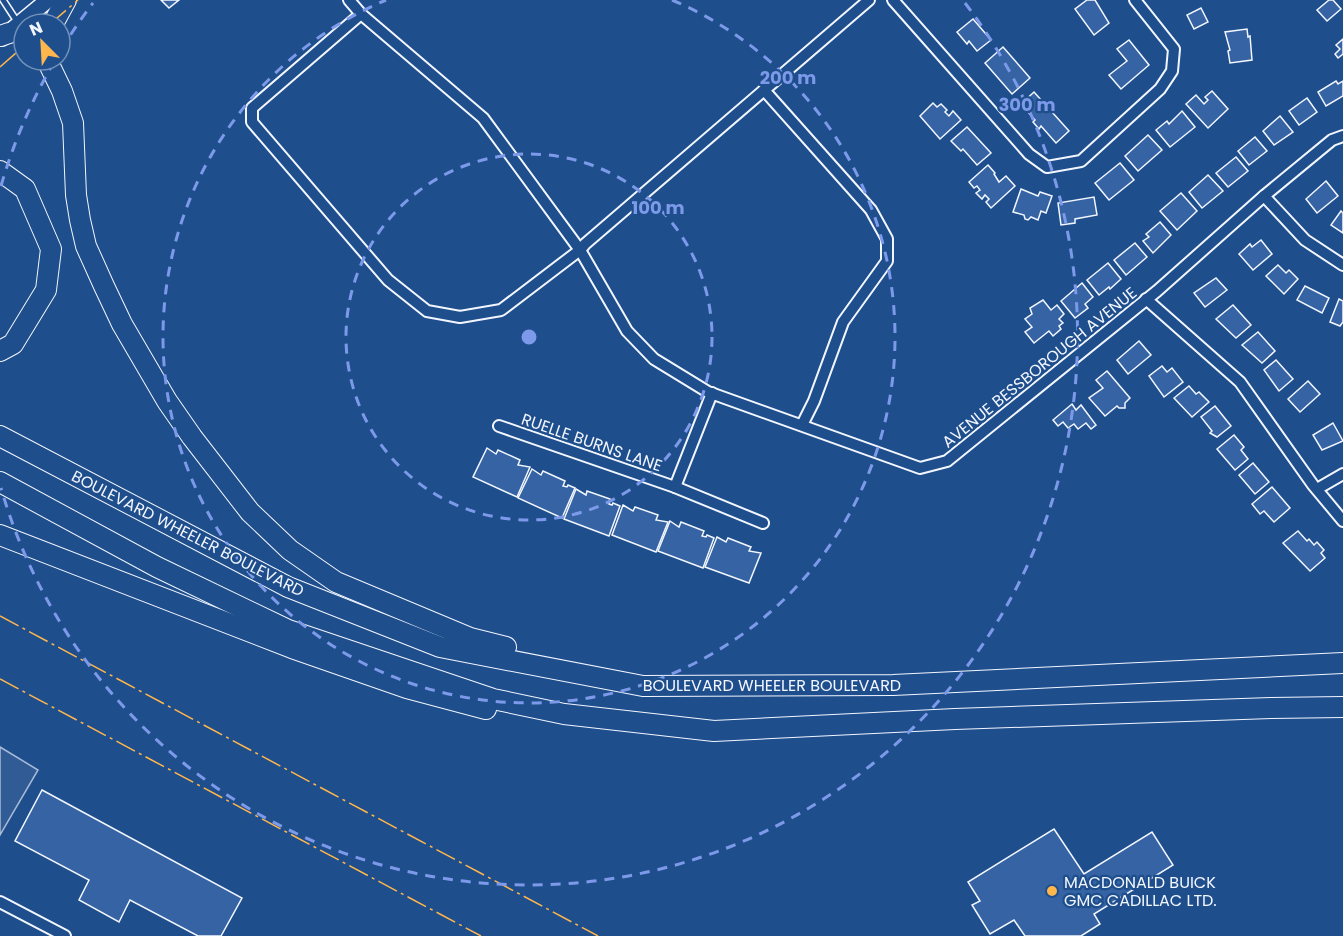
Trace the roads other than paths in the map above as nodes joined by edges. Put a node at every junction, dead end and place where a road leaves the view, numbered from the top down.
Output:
1 (3, 0) edge
2 (48, 0) edge
3 (349, 0) edge
4 (869, 0) edge
5 (893, 0) edge
6 (1135, 0) edge
7 (361, 14) junction
8 (10, 33) edge
9 (53, 72) edge
10 (764, 90) junction
11 (1343, 136) edge
12 (0, 171) edge
13 (1264, 196) junction
14 (580, 250) junction
15 (1343, 265) edge
16 (1146, 298) junction
17 (0, 351) edge
18 (712, 393) junction
19 (802, 424) junction
20 (499, 426) dead end
21 (0, 436) edge
22 (1343, 474) edge
23 (0, 482) edge
24 (675, 487) junction
25 (1317, 489) junction
26 (1343, 521) edge
27 (763, 523) dead end
28 (0, 535) edge
29 (1343, 663) edge
30 (693, 687) junction
31 (1343, 707) edge
32 (714, 730) junction
33 (0, 902) edge
34 (65, 936) edge

1 - 8 lane
2 - 8 main road
3 - 7 street, AVENUE BESSBOROUGH AVENUE
4 - 10 street
5 - 6 street
7 - 14 street, AVENUE BESSBOROUGH AVENUE
7 - 14 street
9 - 30 highway
10 - 14 street
10 - 19 street
11 - 13 street, AVENUE BESSBOROUGH AVENUE
12 - 17 highway
13 - 15 street
13 - 16 street, AVENUE BESSBOROUGH AVENUE
14 - 18 street, AVENUE BESSBOROUGH AVENUE
16 - 19 street, AVENUE BESSBOROUGH AVENUE
16 - 25 street
18 - 19 street, AVENUE BESSBOROUGH AVENUE
18 - 24 street, RUELLE BURNS LANE
20 - 24 street, RUELLE BURNS LANE
21 - 30 highway, BOULEVARD WHEELER BOULEVARD
22 - 25 street
23 - 32 highway
24 - 27 street, RUELLE BURNS LANE
25 - 26 street
28 - 32 highway
29 - 30 highway, BOULEVARD WHEELER BOULEVARD
31 - 32 highway
33 - 34 street

